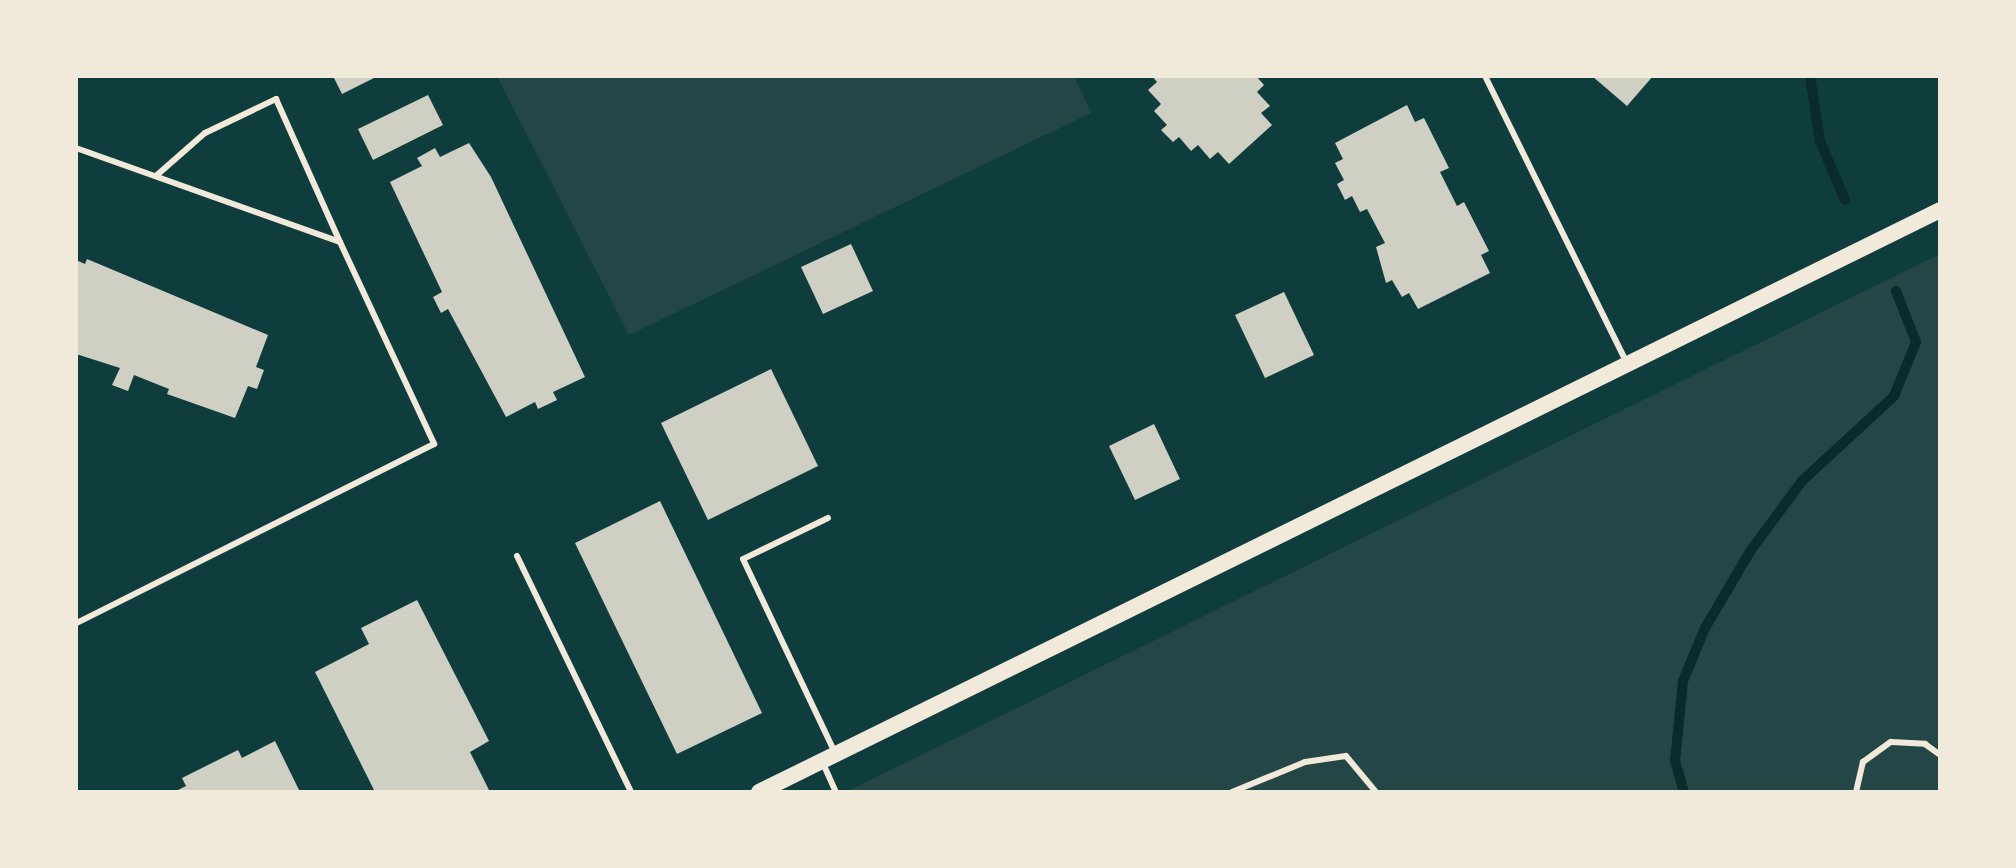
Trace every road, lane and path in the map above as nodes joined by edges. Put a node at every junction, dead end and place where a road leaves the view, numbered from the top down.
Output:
1 (1485, 76) edge
2 (76, 148) edge
3 (157, 175) junction
4 (1940, 210) edge
5 (340, 242) junction
6 (1627, 365) junction
7 (828, 518) dead end
8 (517, 556) dead end
9 (76, 623) edge
10 (1940, 755) edge
11 (829, 758) junction
12 (631, 792) edge
13 (759, 792) edge
14 (836, 792) edge
15 (1232, 792) edge
16 (1376, 792) edge
17 (1856, 792) edge

1 - 6 lane
2 - 3 lane
3 - 5 lane
3 - 5 lane
4 - 6 main road
5 - 9 lane
6 - 11 main road
7 - 11 lane
8 - 12 lane
10 - 17 lane
11 - 13 main road
11 - 14 lane
15 - 16 lane

